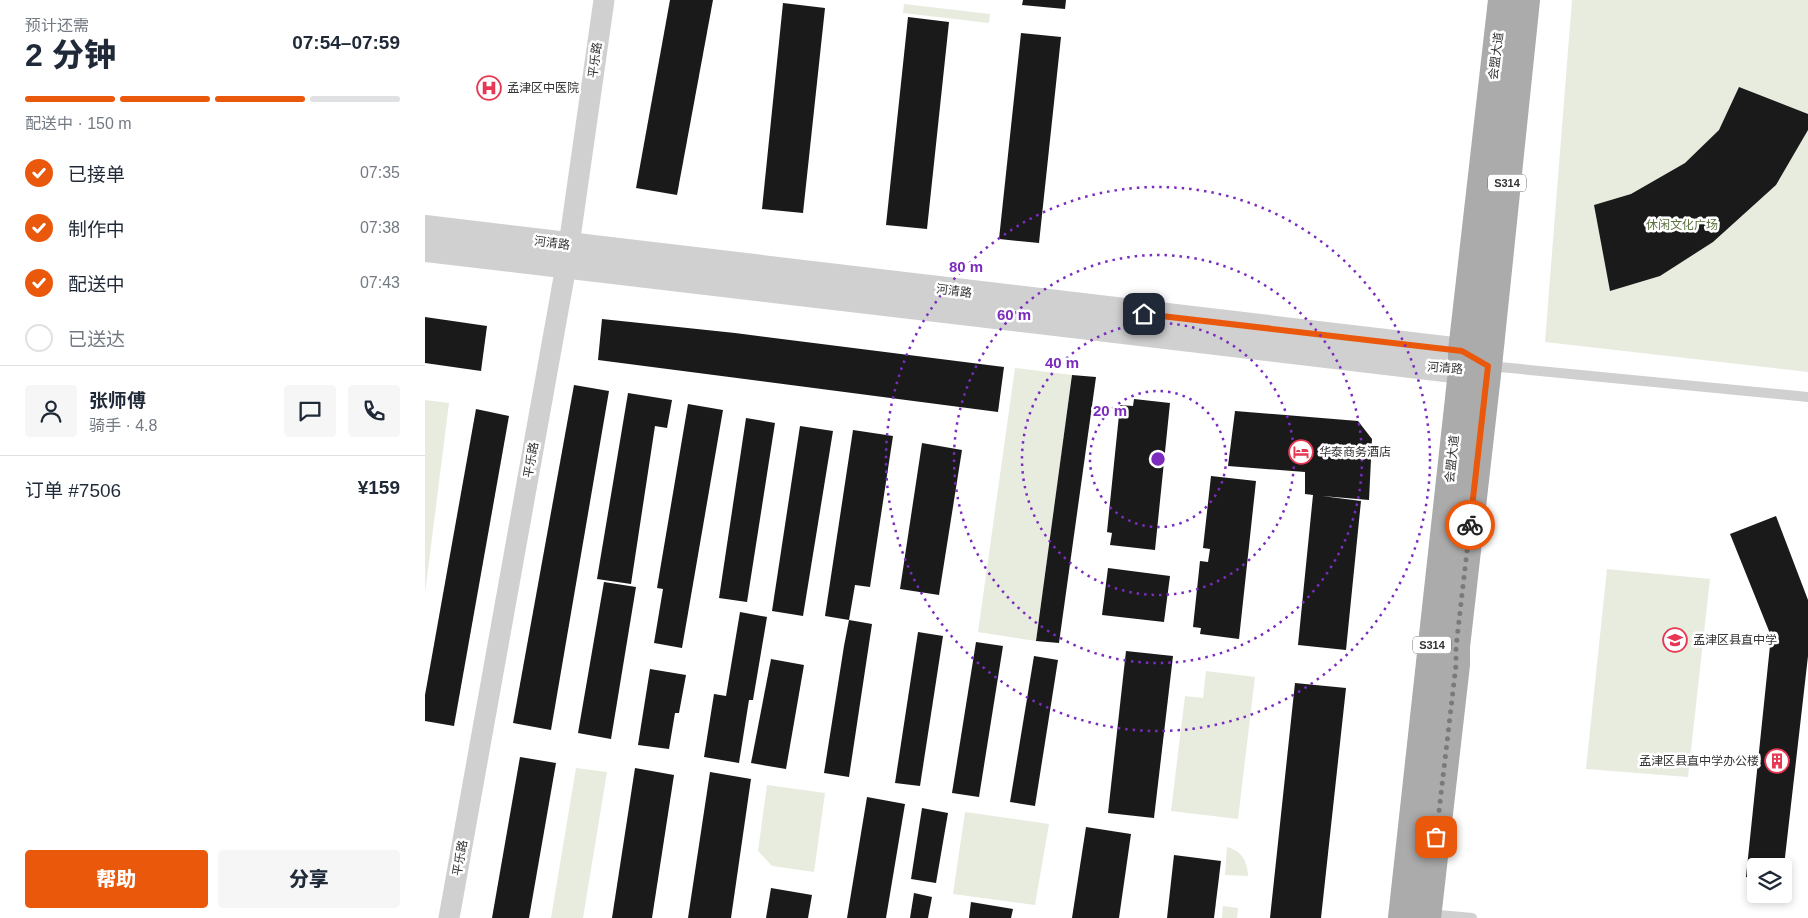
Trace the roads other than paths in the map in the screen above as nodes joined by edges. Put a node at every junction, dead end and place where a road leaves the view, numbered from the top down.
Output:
1 (604, 0) edge
2 (1502, 0) edge
3 (1526, 0) edge
4 (425, 228) edge
5 (425, 249) edge
6 (567, 255) junction
7 (1462, 361) junction
8 (1488, 366) junction
9 (1808, 396) edge
10 (1419, 916) edge
11 (449, 918) edge
12 (1472, 918) edge

1 - 6 street, 平乐路
2 - 7 main road, 会盟大道 / S314
3 - 8 main road, 会盟大道 / S314
4 - 6 street, 河清路
5 - 6 street, 河清路
6 - 7 street, 河清路
6 - 11 street, 平乐路
7 - 8 street, 河清路
7 - 10 main road, 会盟大道 / S314
8 - 9 lane
8 - 10 main road, 会盟大道 / S314
10 - 12 lane

